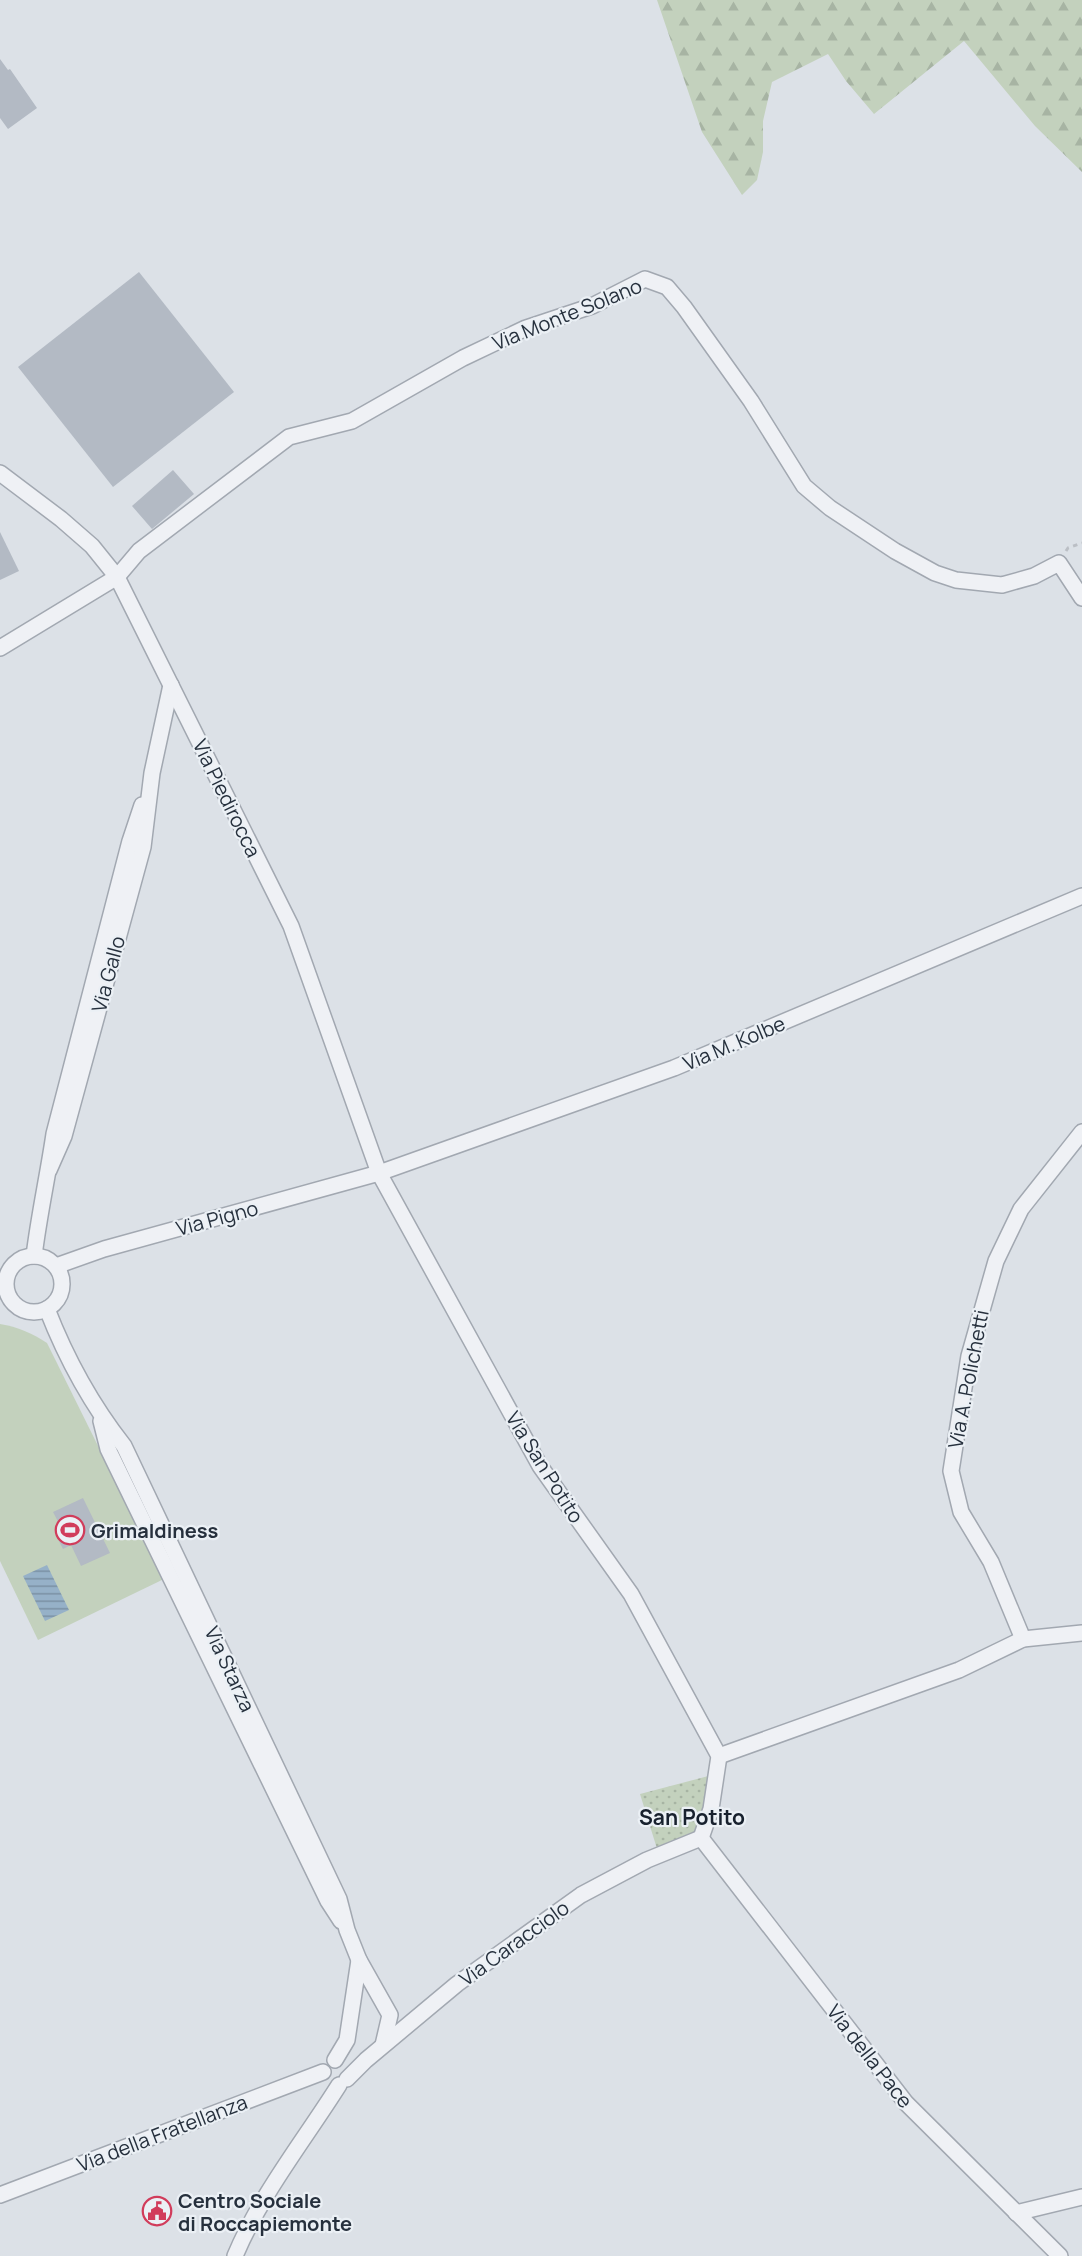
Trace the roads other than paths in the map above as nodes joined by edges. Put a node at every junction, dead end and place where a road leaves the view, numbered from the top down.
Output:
1 (0, 473) edge
2 (117, 577) junction
3 (1082, 598) edge
4 (0, 648) edge
5 (171, 685) junction
6 (1082, 896) edge
7 (1082, 1132) edge
8 (379, 1173) junction
9 (34, 1256) junction
10 (56, 1266) junction
11 (3, 1288) edge
12 (47, 1309) junction
13 (1082, 1633) edge
14 (1023, 1639) junction
15 (718, 1756) junction
16 (701, 1838) junction
17 (359, 1960) junction
18 (383, 2045) junction
19 (335, 2060) junction
20 (323, 2072) junction
21 (343, 2082) junction
22 (0, 2195) edge
23 (1082, 2197) edge
24 (1016, 2213) junction
25 (235, 2256) edge
26 (1060, 2256) edge

1 - 2 street, Via Piedirocca
2 - 3 street, Via Monte Solano
2 - 4 street, Via Monte Solano
2 - 5 street, Via Piedirocca
5 - 8 street, Via Piedirocca
5 - 9 street, Via Gallo
6 - 8 street, Via M. Kolbe
7 - 14 street, Via A. Polichetti
8 - 10 street, Via Pigno
8 - 15 street, Via San Potito
9 - 10 street
9 - 11 street
10 - 12 street
11 - 12 street
12 - 17 street, Via Starza
13 - 14 street
14 - 15 street
15 - 16 street
16 - 18 street, Via Caracciolo
16 - 24 street, Via della Pace
17 - 18 street, Via Starza
17 - 19 street
18 - 21 street, Via Caracciolo
19 - 20 street
19 - 21 street
20 - 21 street
20 - 22 street, Via della Fratellanza
21 - 25 street, Via Caracciolo
23 - 24 street
24 - 26 street, Via della Pace

